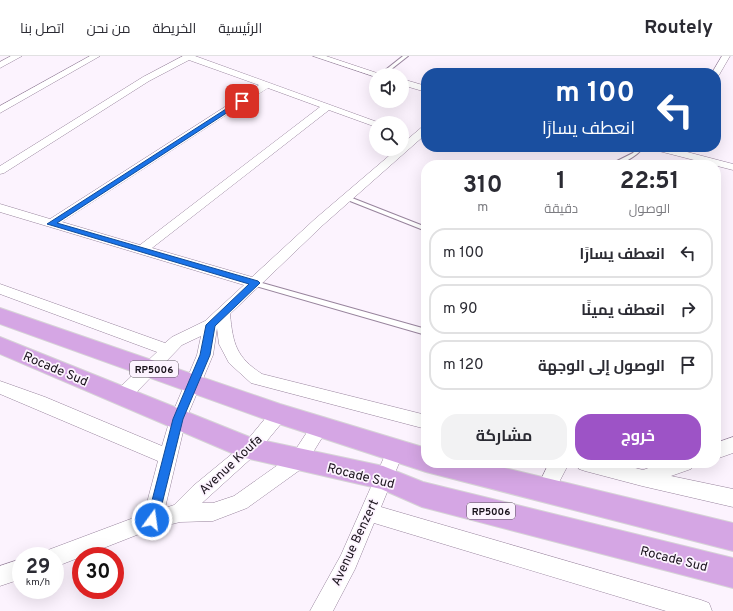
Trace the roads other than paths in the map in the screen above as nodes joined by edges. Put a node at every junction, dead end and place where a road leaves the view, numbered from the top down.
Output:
1 (18, 56) edge
2 (96, 56) edge
3 (188, 56) edge
4 (317, 56) edge
5 (406, 56) edge
6 (726, 56) edge
7 (0, 65) edge
8 (390, 68) edge
9 (719, 68) edge
10 (369, 72) edge
11 (409, 84) edge
12 (266, 85) junction
13 (421, 88) edge
14 (327, 107) junction
15 (0, 110) edge
16 (369, 122) edge
17 (421, 133) edge
18 (409, 135) edge
19 (415, 137) junction
20 (637, 152) edge
21 (674, 152) edge
22 (622, 160) edge
23 (706, 160) edge
24 (721, 164) edge
25 (733, 167) edge
26 (0, 171) edge
27 (347, 198) junction
28 (0, 208) edge
29 (51, 224) junction
30 (421, 227) edge
31 (142, 250) junction
32 (256, 283) junction
33 (0, 289) edge
34 (223, 313) junction
35 (0, 316) edge
36 (210, 325) junction
37 (421, 331) edge
38 (0, 345) edge
39 (168, 350) junction
40 (149, 367) junction
41 (192, 383) junction
42 (0, 387) edge
43 (122, 396) junction
44 (279, 414) junction
45 (178, 419) junction
46 (421, 421) edge
47 (319, 428) junction
48 (733, 445) edge
49 (250, 449) junction
50 (395, 450) junction
51 (721, 450) edge
52 (168, 457) junction
53 (421, 458) edge
54 (298, 460) junction
55 (456, 468) edge
56 (556, 468) edge
57 (604, 468) edge
58 (671, 468) edge
59 (383, 478) junction
60 (642, 478) junction
61 (544, 490) junction
62 (733, 498) edge
63 (369, 512) junction
64 (180, 513) junction
65 (152, 520) junction
66 (733, 537) edge
67 (64, 554) edge
68 (12, 572) edge
69 (733, 573) edge
70 (0, 576) edge
71 (321, 611) edge
72 (702, 611) edge

1 - 7 street
2 - 15 street
3 - 12 street
3 - 26 street
4 - 10 street
5 - 8 lane
6 - 9 street
11 - 13 street
12 - 14 street
12 - 29 street
14 - 16 street
14 - 31 street
17 - 19 street
18 - 19 street
19 - 27 street
20 - 22 lane
21 - 23 street
24 - 25 street
27 - 30 lane
27 - 32 street
28 - 29 street
29 - 31 street
31 - 32 street
32 - 34 street
32 - 37 lane
33 - 39 street
34 - 36 street
34 - 46 street
35 - 40 highway, RP5006
36 - 39 street
36 - 41 street
38 - 43 highway, Rocade Sud / RP5006
39 - 40 street
40 - 41 highway, RP5006
40 - 43 street
41 - 44 highway, RP5006
41 - 45 street
42 - 52 street
43 - 45 highway, Rocade Sud / RP5006
44 - 47 highway, RP5006
44 - 49 street, Avenue Koufa
45 - 49 highway, Rocade Sud / RP5006
45 - 52 street
47 - 50 highway, RP5006
47 - 54 street, Avenue Koufa
48 - 51 street
49 - 54 highway, Rocade Sud / RP5006
49 - 64 street, Avenue Koufa
50 - 53 highway, RP5006
50 - 59 street, Avenue Benzert
52 - 65 street
54 - 59 highway, Rocade Sud / RP5006
54 - 64 street, Avenue Koufa
55 - 61 highway
56 - 61 street
57 - 60 street
58 - 60 street
59 - 63 street, Avenue Benzert
59 - 69 highway, Rocade Sud / RP5006
60 - 62 street
61 - 66 highway
63 - 71 street, Avenue Benzert
63 - 72 street
64 - 65 street, Avenue Koufa
65 - 67 street, Avenue Koufa
68 - 70 street

